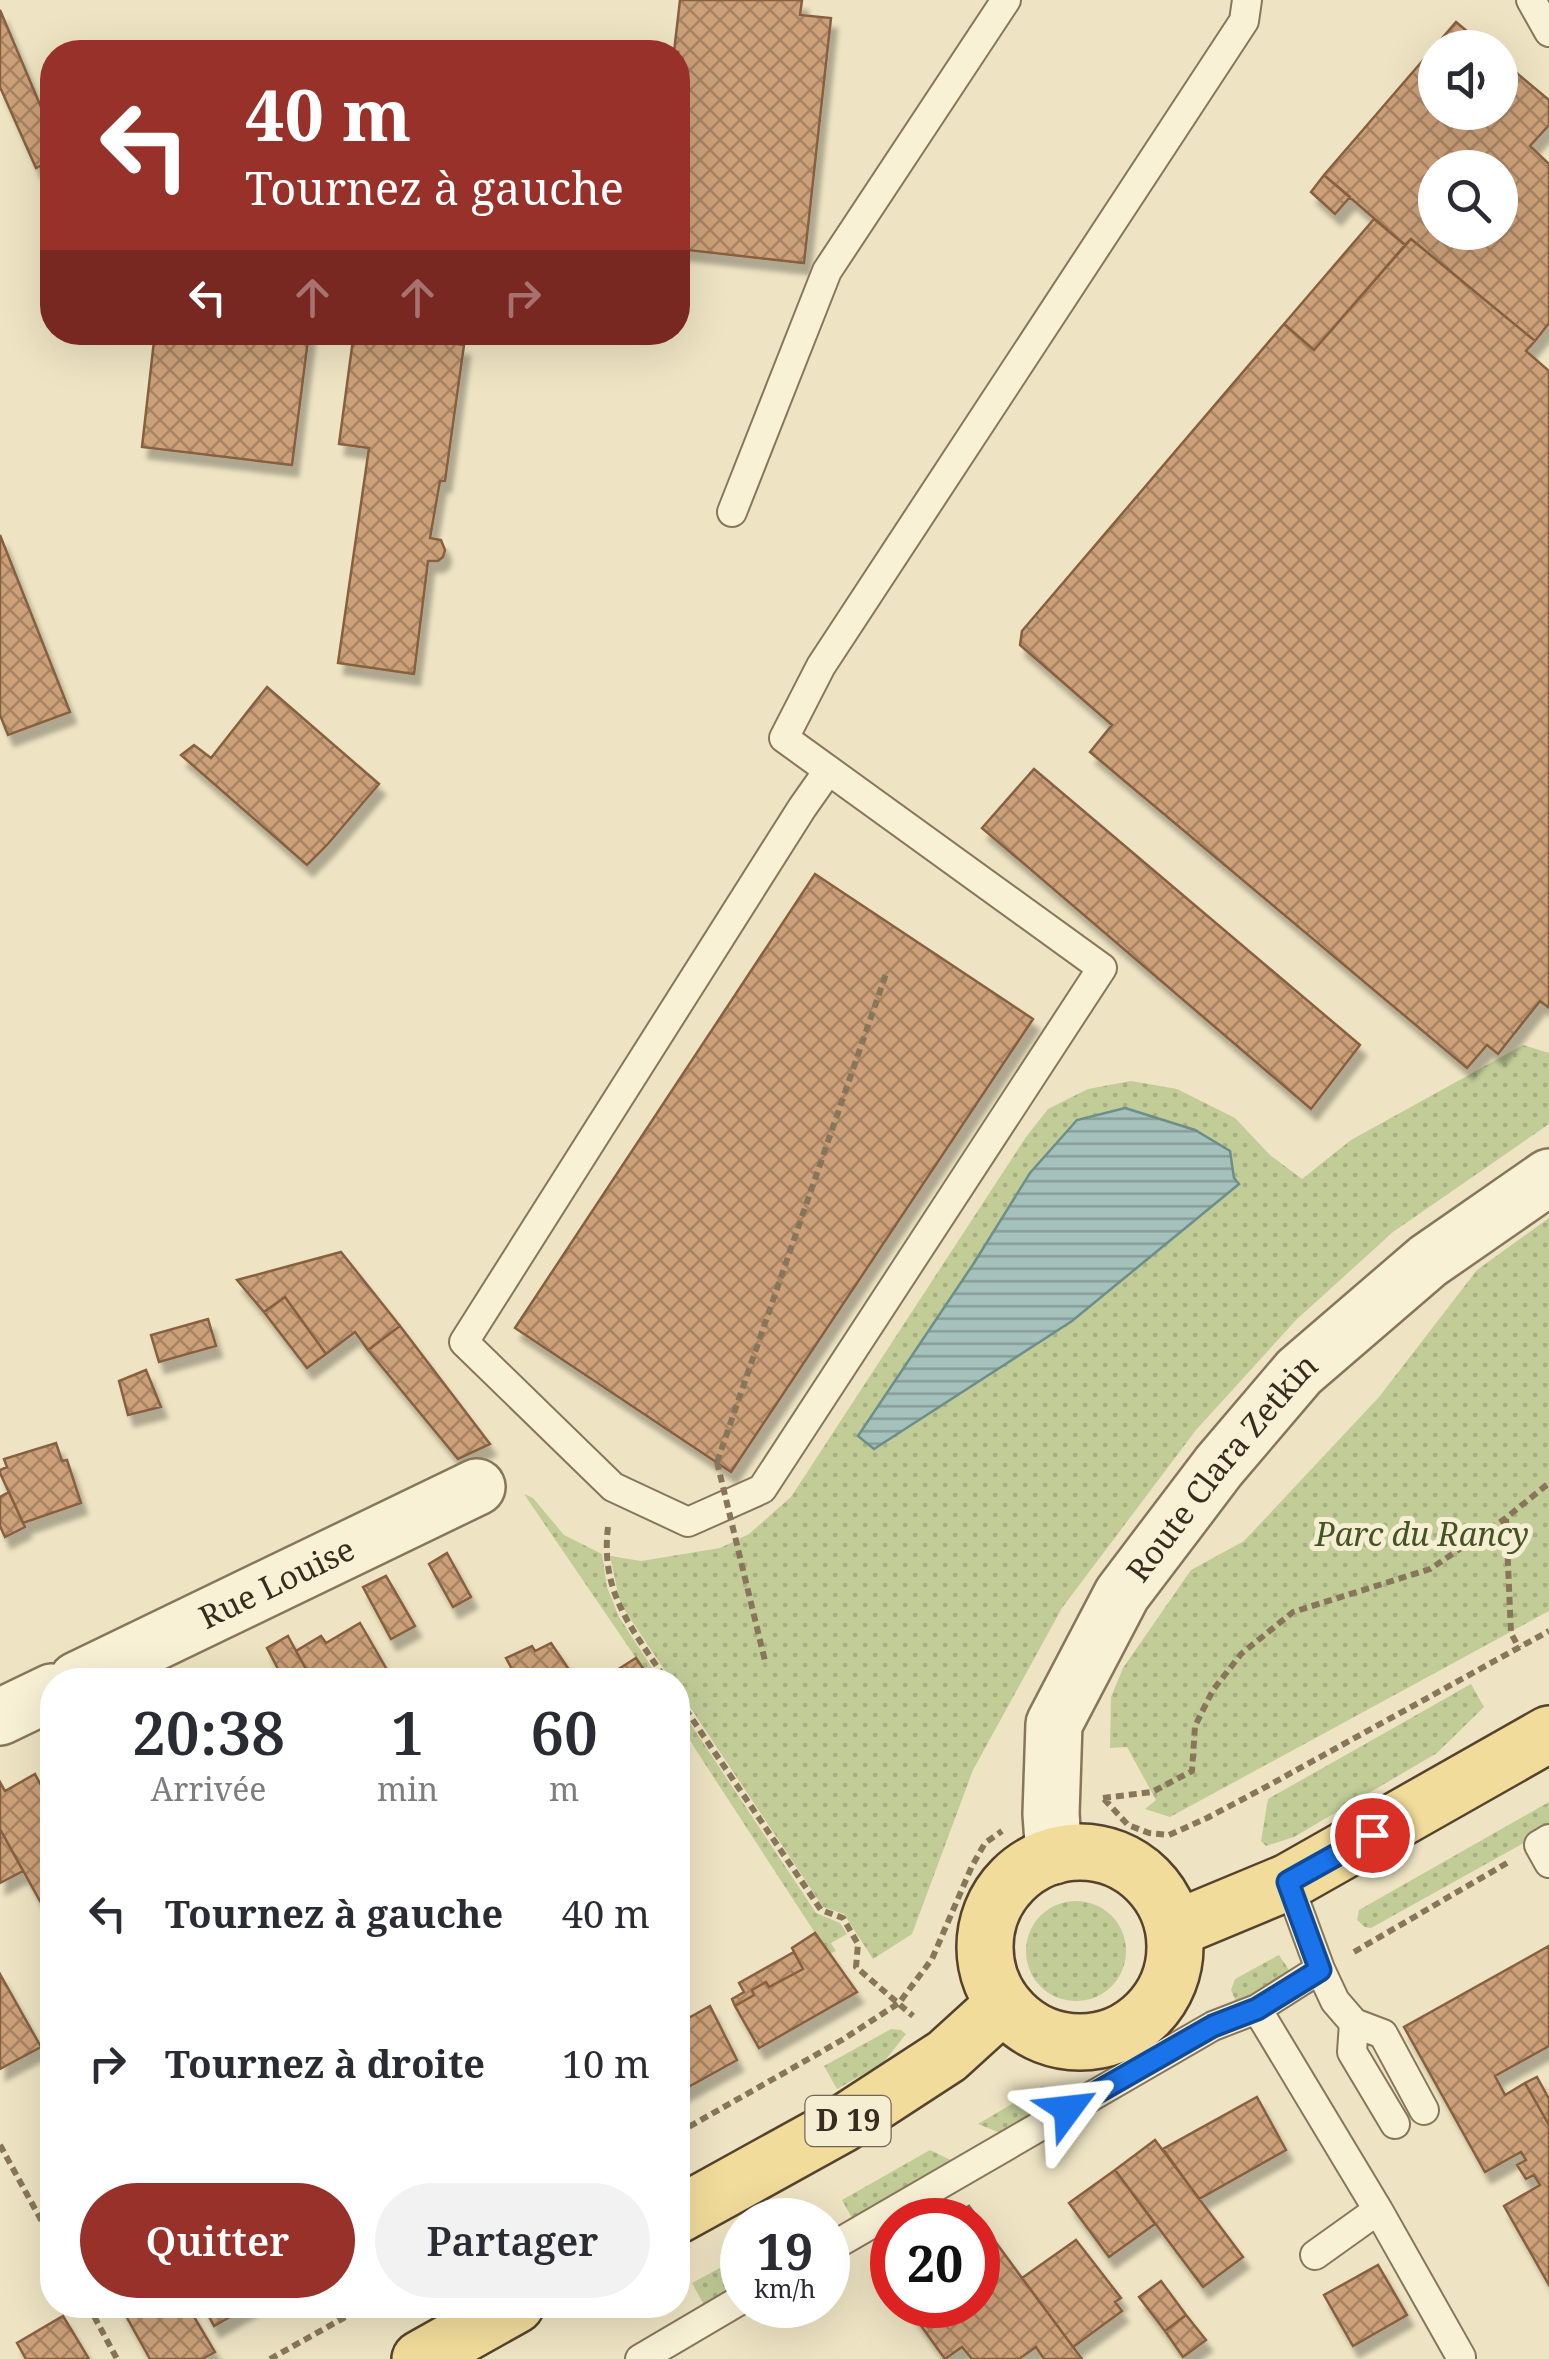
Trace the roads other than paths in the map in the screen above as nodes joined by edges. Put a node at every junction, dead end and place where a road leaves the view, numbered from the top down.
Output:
1 (1006, 0) edge
2 (1247, 0) edge
3 (1532, 0) edge
4 (1549, 32) edge
5 (732, 512) dead end
6 (828, 771) junction
7 (1549, 1177) edge
8 (477, 1487) dead end
9 (101, 1668) edge
10 (40, 1698) edge
11 (0, 1717) edge
12 (1549, 1734) edge
13 (1054, 1856) junction
14 (1288, 1882) junction
15 (1175, 1929) junction
16 (1320, 1970) junction
17 (1003, 2005) junction
18 (1257, 2009) junction
19 (1354, 2023) junction
20 (1424, 2110) dead end
21 (1395, 2124) dead end
22 (690, 2207) edge
23 (1378, 2210) junction
24 (850, 2236) edge
25 (1315, 2255) dead end
26 (720, 2312) edge
27 (493, 2318) edge
28 (1461, 2357) edge
29 (420, 2359) edge
30 (640, 2359) edge

1 - 5 lane
2 - 6 lane
3 - 4 lane
6 - 6 lane
7 - 13 street, Route Clara Zetkin
8 - 9 street, Rue Louise
10 - 11 street
12 - 14 main road
13 - 15 main road
13 - 17 main road
14 - 15 main road
14 - 16 lane
15 - 17 main road
16 - 18 lane
16 - 19 lane
17 - 22 main road, D 19
18 - 23 lane
18 - 24 lane
19 - 20 lane
19 - 21 lane
23 - 25 lane
23 - 28 lane
26 - 30 lane
27 - 29 main road

